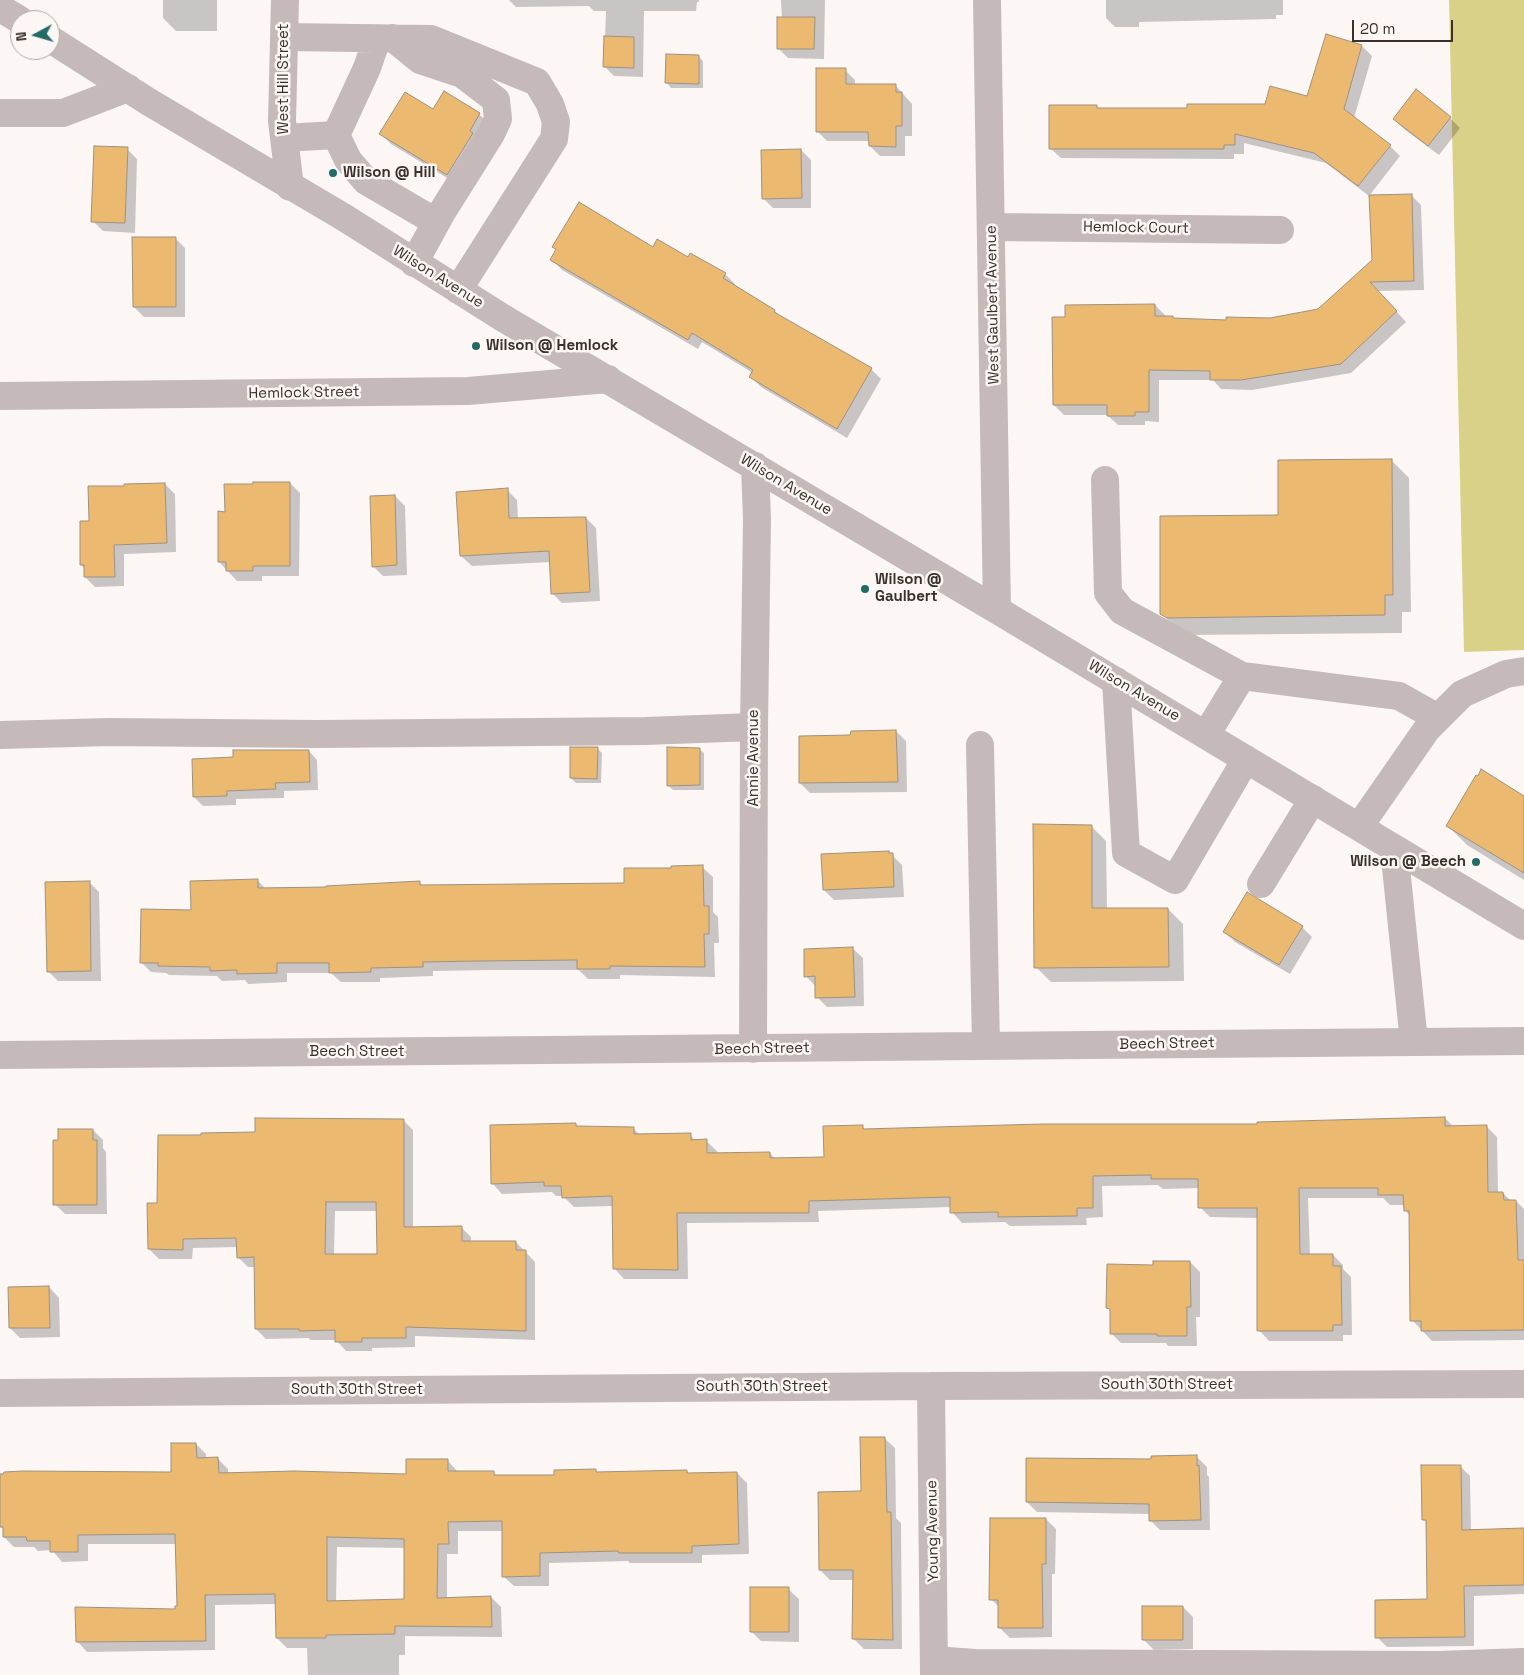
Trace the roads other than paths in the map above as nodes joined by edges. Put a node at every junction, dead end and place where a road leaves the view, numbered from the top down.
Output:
1 (285, 0) edge
2 (988, 0) edge
3 (284, 37) junction
4 (385, 38) junction
5 (60, 45) edge
6 (128, 88) junction
7 (0, 113) edge
8 (336, 135) junction
9 (284, 138) junction
10 (366, 182) junction
11 (290, 187) junction
12 (345, 218) junction
13 (436, 222) junction
14 (992, 227) junction
15 (1280, 230) dead end
16 (414, 263) junction
17 (458, 290) junction
18 (608, 379) junction
19 (0, 396) edge
20 (755, 466) junction
21 (1106, 480) dead end
22 (997, 610) junction
23 (1524, 671) edge
24 (1242, 676) junction
25 (1116, 681) junction
26 (1438, 718) junction
27 (754, 727) junction
28 (0, 735) edge
29 (1206, 735) junction
30 (980, 745) dead end
31 (1246, 759) junction
32 (1312, 799) junction
33 (1360, 827) junction
34 (1394, 848) junction
35 (1261, 884) dead end
36 (1524, 926) edge
37 (1524, 1041) edge
38 (1414, 1042) junction
39 (986, 1046) junction
40 (753, 1049) junction
41 (0, 1055) edge
42 (1524, 1384) edge
43 (931, 1386) junction
44 (0, 1393) edge
45 (1524, 1662) edge
46 (934, 1668) edge

1 - 3 street, West Hill Street
2 - 14 street, West Gaulbert Avenue
3 - 4 street
3 - 9 street, West Hill Street
4 - 8 street
4 - 13 street
4 - 17 street
5 - 6 street, Wilson Avenue
6 - 7 street
6 - 11 street, Wilson Avenue
8 - 9 street
8 - 10 street
9 - 11 street, West Hill Street
10 - 12 street
10 - 13 street
11 - 12 street, Wilson Avenue
12 - 16 street, Wilson Avenue
13 - 16 street
14 - 15 street, Hemlock Court
14 - 22 street, West Gaulbert Avenue
16 - 17 street, Wilson Avenue
17 - 18 street, Wilson Avenue
18 - 19 street, Hemlock Street
18 - 20 street, Wilson Avenue
20 - 22 street, Wilson Avenue
20 - 27 street, Annie Avenue
21 - 24 street
22 - 25 street, Wilson Avenue
23 - 26 street
24 - 26 street
24 - 29 street
25 - 29 street, Wilson Avenue
25 - 31 street
26 - 33 street
27 - 28 street
27 - 40 street, Annie Avenue
29 - 31 street, Wilson Avenue
30 - 39 street
31 - 32 street, Wilson Avenue
32 - 33 street, Wilson Avenue
32 - 35 street
33 - 34 street, Wilson Avenue
34 - 36 street, Wilson Avenue
34 - 38 street
37 - 38 street, Beech Street
38 - 39 street, Beech Street
39 - 40 street, Beech Street
40 - 41 street, Beech Street
42 - 43 street, South 30th Street
43 - 44 street, South 30th Street
43 - 46 street, Young Avenue
45 - 46 street

